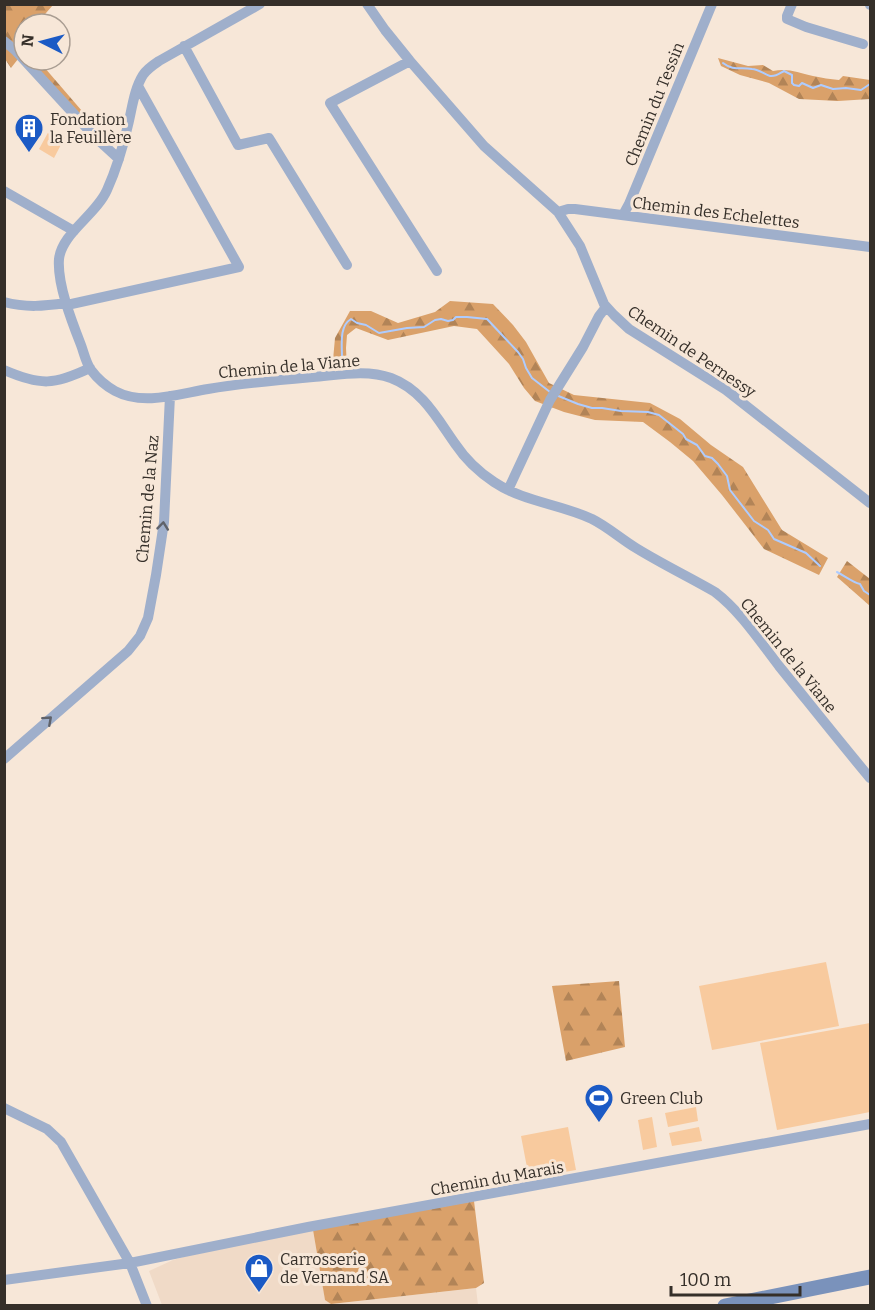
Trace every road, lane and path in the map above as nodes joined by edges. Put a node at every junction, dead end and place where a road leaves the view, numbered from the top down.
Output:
1 (260, 4) edge
2 (367, 4) edge
3 (712, 4) edge
4 (792, 4) edge
5 (4, 41) edge
6 (863, 44) dead end
7 (184, 46) junction
8 (410, 61) junction
9 (138, 86) junction
10 (119, 159) junction
11 (4, 191) edge
12 (558, 212) junction
13 (623, 215) junction
14 (74, 231) junction
15 (870, 248) edge
16 (347, 265) dead end
17 (437, 271) dead end
18 (4, 302) edge
19 (67, 304) junction
20 (606, 307) junction
21 (90, 368) junction
22 (4, 370) edge
23 (170, 396) junction
24 (508, 490) junction
25 (870, 503) edge
26 (4, 759) edge
27 (870, 778) edge
28 (4, 1108) edge
29 (870, 1124) edge
30 (130, 1263) junction
31 (870, 1277) edge
32 (4, 1280) edge
33 (147, 1305) edge
34 (725, 1305) edge

1 - 7 street, Chemin de la Viane
2 - 8 street, Chemin de Pernessy
3 - 13 street, Chemin du Tessin
4 - 6 street
5 - 10 street
7 - 9 street, Chemin de la Viane
7 - 16 street
8 - 12 street, Chemin de Pernessy
8 - 17 street
9 - 10 street, Chemin de la Viane
9 - 19 street
10 - 14 street, Chemin de la Viane
11 - 14 street
12 - 13 street, Chemin des Echelettes
12 - 20 street, Chemin de Pernessy
13 - 15 street, Chemin des Echelettes
14 - 19 street, Chemin de la Viane
18 - 19 street
19 - 21 street, Chemin de la Viane
20 - 24 street
20 - 25 street, Chemin de Pernessy
21 - 22 street
21 - 23 street, Chemin de la Viane
23 - 24 street, Chemin de la Viane
26 -> 23 street, Chemin de la Naz
24 - 27 street, Chemin de la Viane
28 - 30 street
29 - 30 street, Chemin du Marais
30 - 32 street, Chemin du Marais
30 - 33 street
31 - 34 main road

